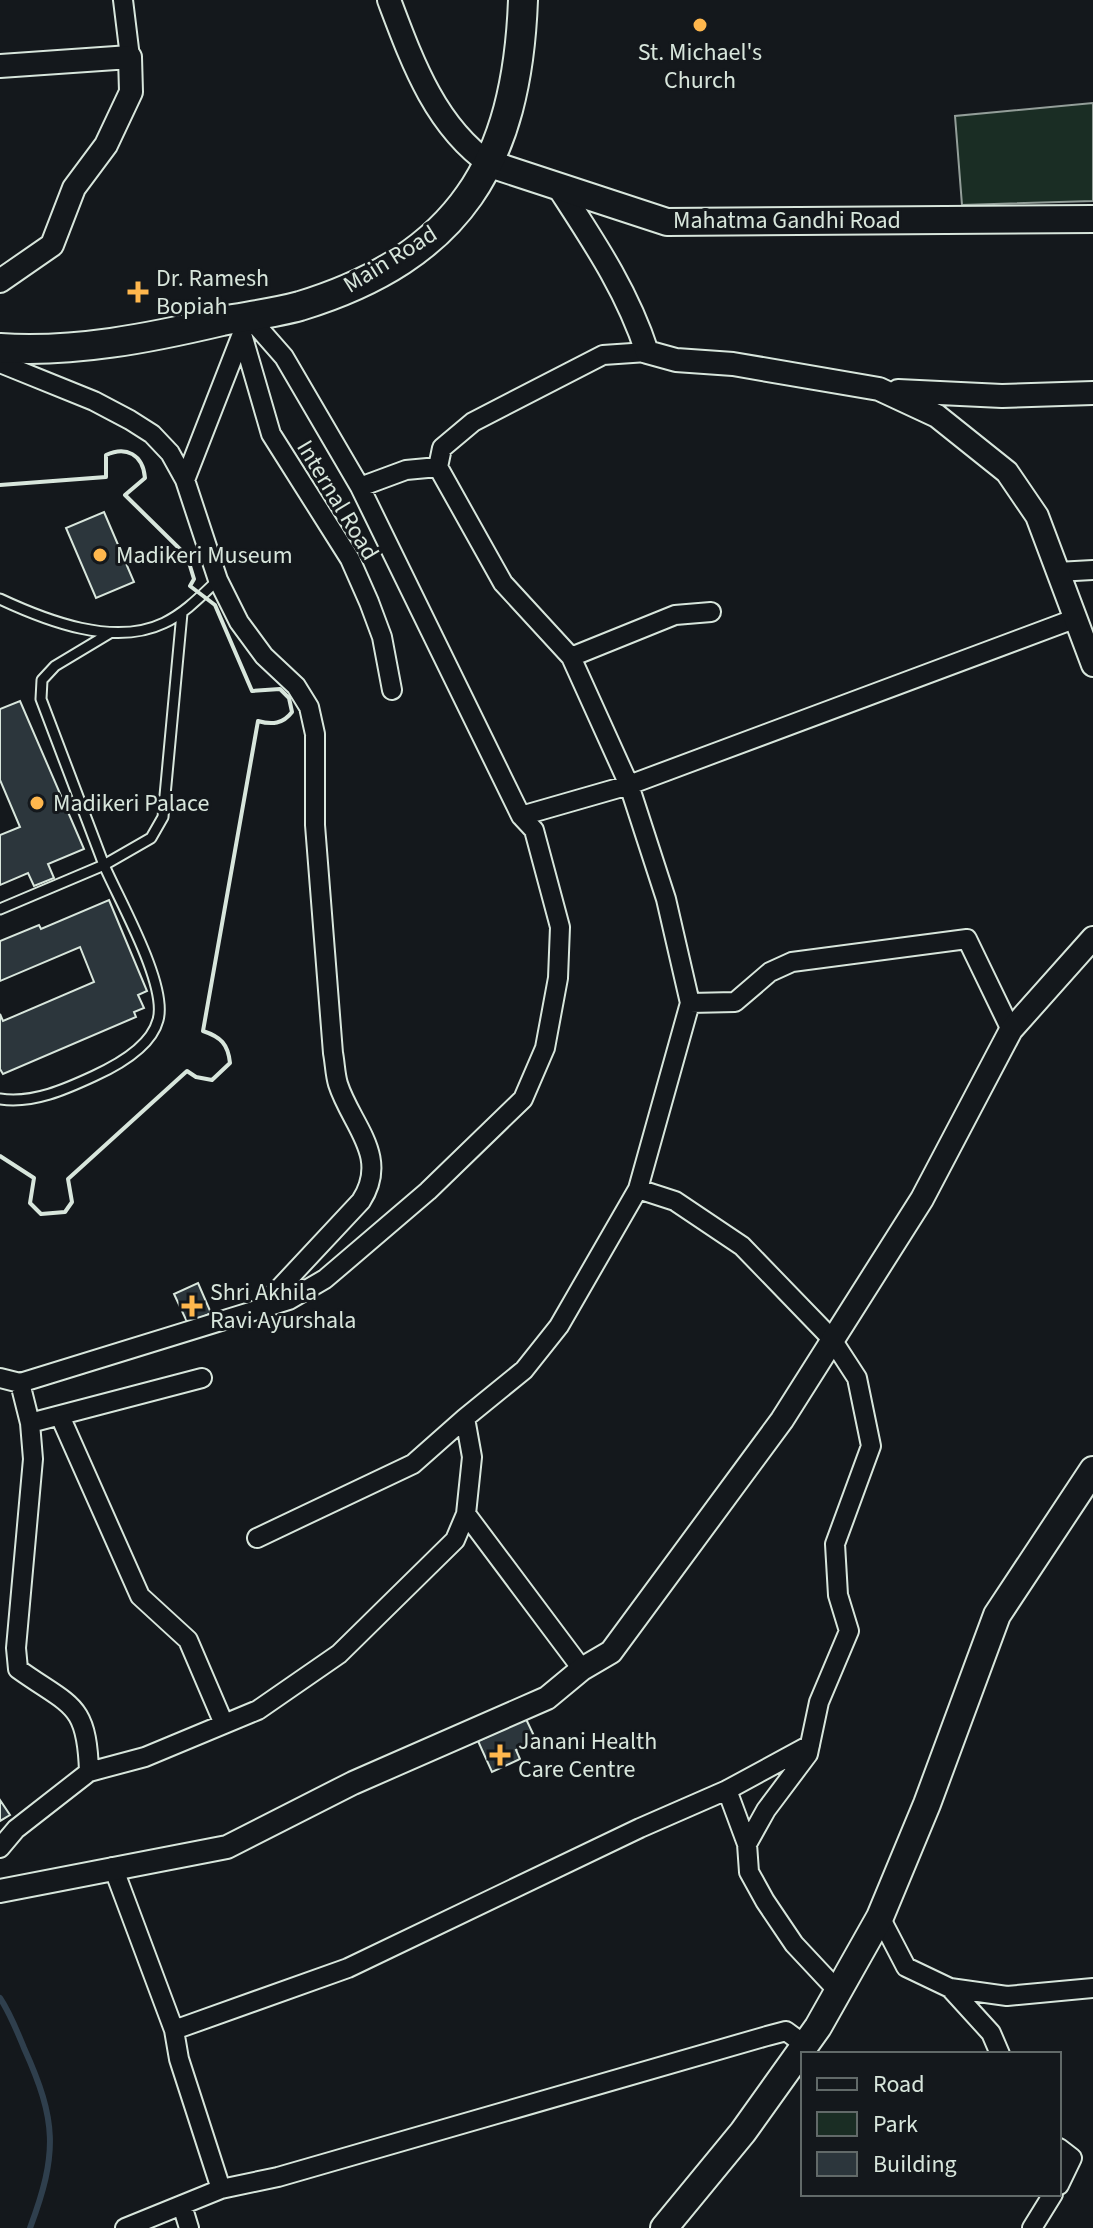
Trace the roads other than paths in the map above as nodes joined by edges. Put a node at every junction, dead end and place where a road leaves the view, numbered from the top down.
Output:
1 (123, 0) edge
2 (389, 0) edge
3 (523, 0) edge
4 (130, 57) junction
5 (0, 66) edge
6 (490, 164) junction
7 (557, 185) junction
8 (1093, 219) edge
9 (0, 281) edge
10 (245, 325) junction
11 (0, 348) edge
12 (647, 352) junction
13 (0, 363) edge
14 (879, 389) junction
15 (1093, 393) edge
16 (438, 467) junction
17 (185, 480) junction
18 (360, 487) junction
19 (1093, 570) edge
20 (1057, 572) junction
21 (218, 580) junction
22 (0, 599) edge
23 (711, 612) dead end
24 (182, 613) junction
25 (1074, 619) junction
26 (110, 633) junction
27 (571, 657) junction
28 (1093, 665) edge
29 (392, 690) dead end
30 (629, 785) junction
31 (521, 816) junction
32 (104, 865) junction
33 (0, 909) edge
34 (1093, 938) edge
35 (690, 1003) junction
36 (1011, 1030) junction
37 (0, 1099) edge
38 (638, 1189) junction
39 (260, 1309) junction
40 (831, 1338) junction
41 (0, 1378) edge
42 (202, 1378) dead end
43 (20, 1383) junction
44 (60, 1416) junction
45 (465, 1418) junction
46 (30, 1423) junction
47 (1093, 1470) edge
48 (466, 1514) junction
49 (257, 1538) dead end
50 (582, 1669) junction
51 (224, 1724) junction
52 (810, 1745) junction
53 (89, 1772) junction
54 (727, 1790) junction
55 (747, 1844) junction
56 (0, 1848) edge
57 (113, 1867) junction
58 (0, 1891) edge
59 (880, 1917) junction
60 (950, 1988) junction
61 (1093, 1988) edge
62 (838, 1991) junction
63 (174, 2030) junction
64 (805, 2045) junction
65 (999, 2052) edge
66 (1061, 2150) edge
67 (1061, 2181) edge
68 (221, 2189) junction
69 (1052, 2196) edge
70 (182, 2205) junction
71 (125, 2228) edge
72 (189, 2228) edge
73 (664, 2228) edge
74 (1032, 2228) edge

1 - 4 street
2 - 6 street
3 - 6 main road, Main Road
4 - 5 street
4 - 9 street
6 - 7 main road, Mahatma Gandhi Road
6 - 10 main road, Main Road
7 - 8 main road, Mahatma Gandhi Road
7 - 12 street
10 - 11 main road, Main Road
10 - 17 street
10 - 18 street
10 - 29 street, Internal Road
12 - 14 street
12 - 16 street
13 - 17 street
14 - 15 street
14 - 20 street
16 - 18 street
16 - 27 street
17 - 21 street
18 - 31 street
19 - 20 street
20 - 25 street
21 - 24 lane
21 - 39 street
22 - 26 lane
23 - 27 street
24 - 26 lane
24 - 32 lane
25 - 28 street
25 - 30 street
26 - 32 lane
27 - 30 street
30 - 31 street
30 - 35 street
31 - 39 street
32 - 33 lane
32 - 37 lane
34 - 36 street
35 - 36 street
35 - 38 street
36 - 40 street
38 - 40 street
38 - 45 street
39 - 43 street
40 - 50 street
40 - 52 street
41 - 43 street
42 - 44 street
43 - 46 street
44 - 46 street
44 - 51 street
45 - 48 street
45 - 49 street
46 - 53 street
47 - 59 main road
48 - 50 street
48 - 51 street
50 - 57 street
51 - 53 street
52 - 54 street
52 - 55 street
53 - 56 street
54 - 55 street
54 - 63 street
55 - 62 street
57 - 58 street
57 - 63 street
59 - 60 street
59 - 62 main road
60 - 61 street
60 - 65 street
62 - 64 main road
63 - 68 street
64 - 68 street
64 - 73 main road
66 - 67 street
68 - 70 street
69 - 74 street
70 - 71 street
70 - 72 street

